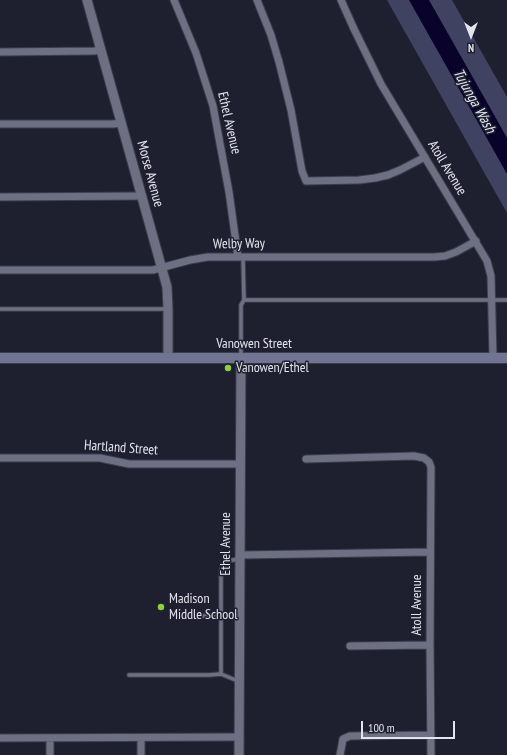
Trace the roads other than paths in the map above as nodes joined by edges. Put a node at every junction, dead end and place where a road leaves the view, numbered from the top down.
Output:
1 (87, 0) edge
2 (174, 0) edge
3 (257, 0) edge
4 (341, 0) edge
5 (101, 50) junction
6 (0, 52) edge
7 (121, 123) junction
8 (0, 124) edge
9 (425, 157) junction
10 (142, 196) junction
11 (0, 197) edge
12 (476, 241) junction
13 (240, 257) junction
14 (162, 268) junction
15 (0, 270) edge
16 (244, 300) junction
17 (493, 300) junction
18 (507, 300) edge
19 (0, 309) edge
20 (168, 309) junction
21 (0, 358) edge
22 (168, 358) junction
23 (241, 358) junction
24 (493, 358) junction
25 (507, 358) edge
26 (0, 458) edge
27 (306, 459) dead end
28 (240, 464) junction
29 (430, 552) junction
30 (240, 557) junction
31 (195, 616) dead end
32 (221, 616) junction
33 (240, 616) junction
34 (430, 645) junction
35 (350, 646) dead end
36 (221, 674) junction
37 (129, 675) dead end
38 (240, 682) junction
39 (431, 735) junction
40 (0, 738) edge
41 (50, 738) junction
42 (141, 738) junction
43 (239, 738) junction
44 (50, 755) edge
45 (141, 755) edge
46 (240, 755) edge
47 (340, 755) edge
48 (431, 755) edge

1 - 5 street, Morse Avenue
2 - 13 street, Ethel Avenue
3 - 9 street
4 - 9 street, Atoll Avenue
5 - 6 street
5 - 7 street, Morse Avenue
7 - 8 street
7 - 10 street, Morse Avenue
9 - 12 street, Atoll Avenue
10 - 11 street
10 - 14 street, Morse Avenue
12 - 13 street, Welby Way
12 - 17 street, Atoll Avenue
13 - 14 street, Welby Way
13 - 16 lane
14 - 15 street, Welby Way
14 - 20 street, Morse Avenue
16 - 17 lane
16 - 23 lane
17 - 18 lane
17 - 24 street, Atoll Avenue
19 - 20 lane
20 - 22 street, Morse Avenue
21 - 22 main road, Vanowen Street
22 - 23 main road, Vanowen Street
23 - 24 main road, Vanowen Street
23 - 28 street, Ethel Avenue
24 - 25 main road, Vanowen Street
26 - 28 street, Hartland Street
27 - 29 street, Atoll Avenue
28 - 30 street, Ethel Avenue
29 - 30 street
29 - 34 street, Atoll Avenue
30 - 32 lane
30 - 33 street, Ethel Avenue
31 - 32 lane
32 - 33 lane
32 - 36 lane
33 - 38 street, Ethel Avenue
34 - 35 street
34 - 39 street, Atoll Avenue
36 - 37 lane
36 - 38 lane
38 - 43 street, Ethel Avenue
39 - 47 street
39 - 48 street, Atoll Avenue
40 - 41 street
41 - 42 street
41 - 44 street
42 - 43 street
42 - 45 street
43 - 46 street, Ethel Avenue

